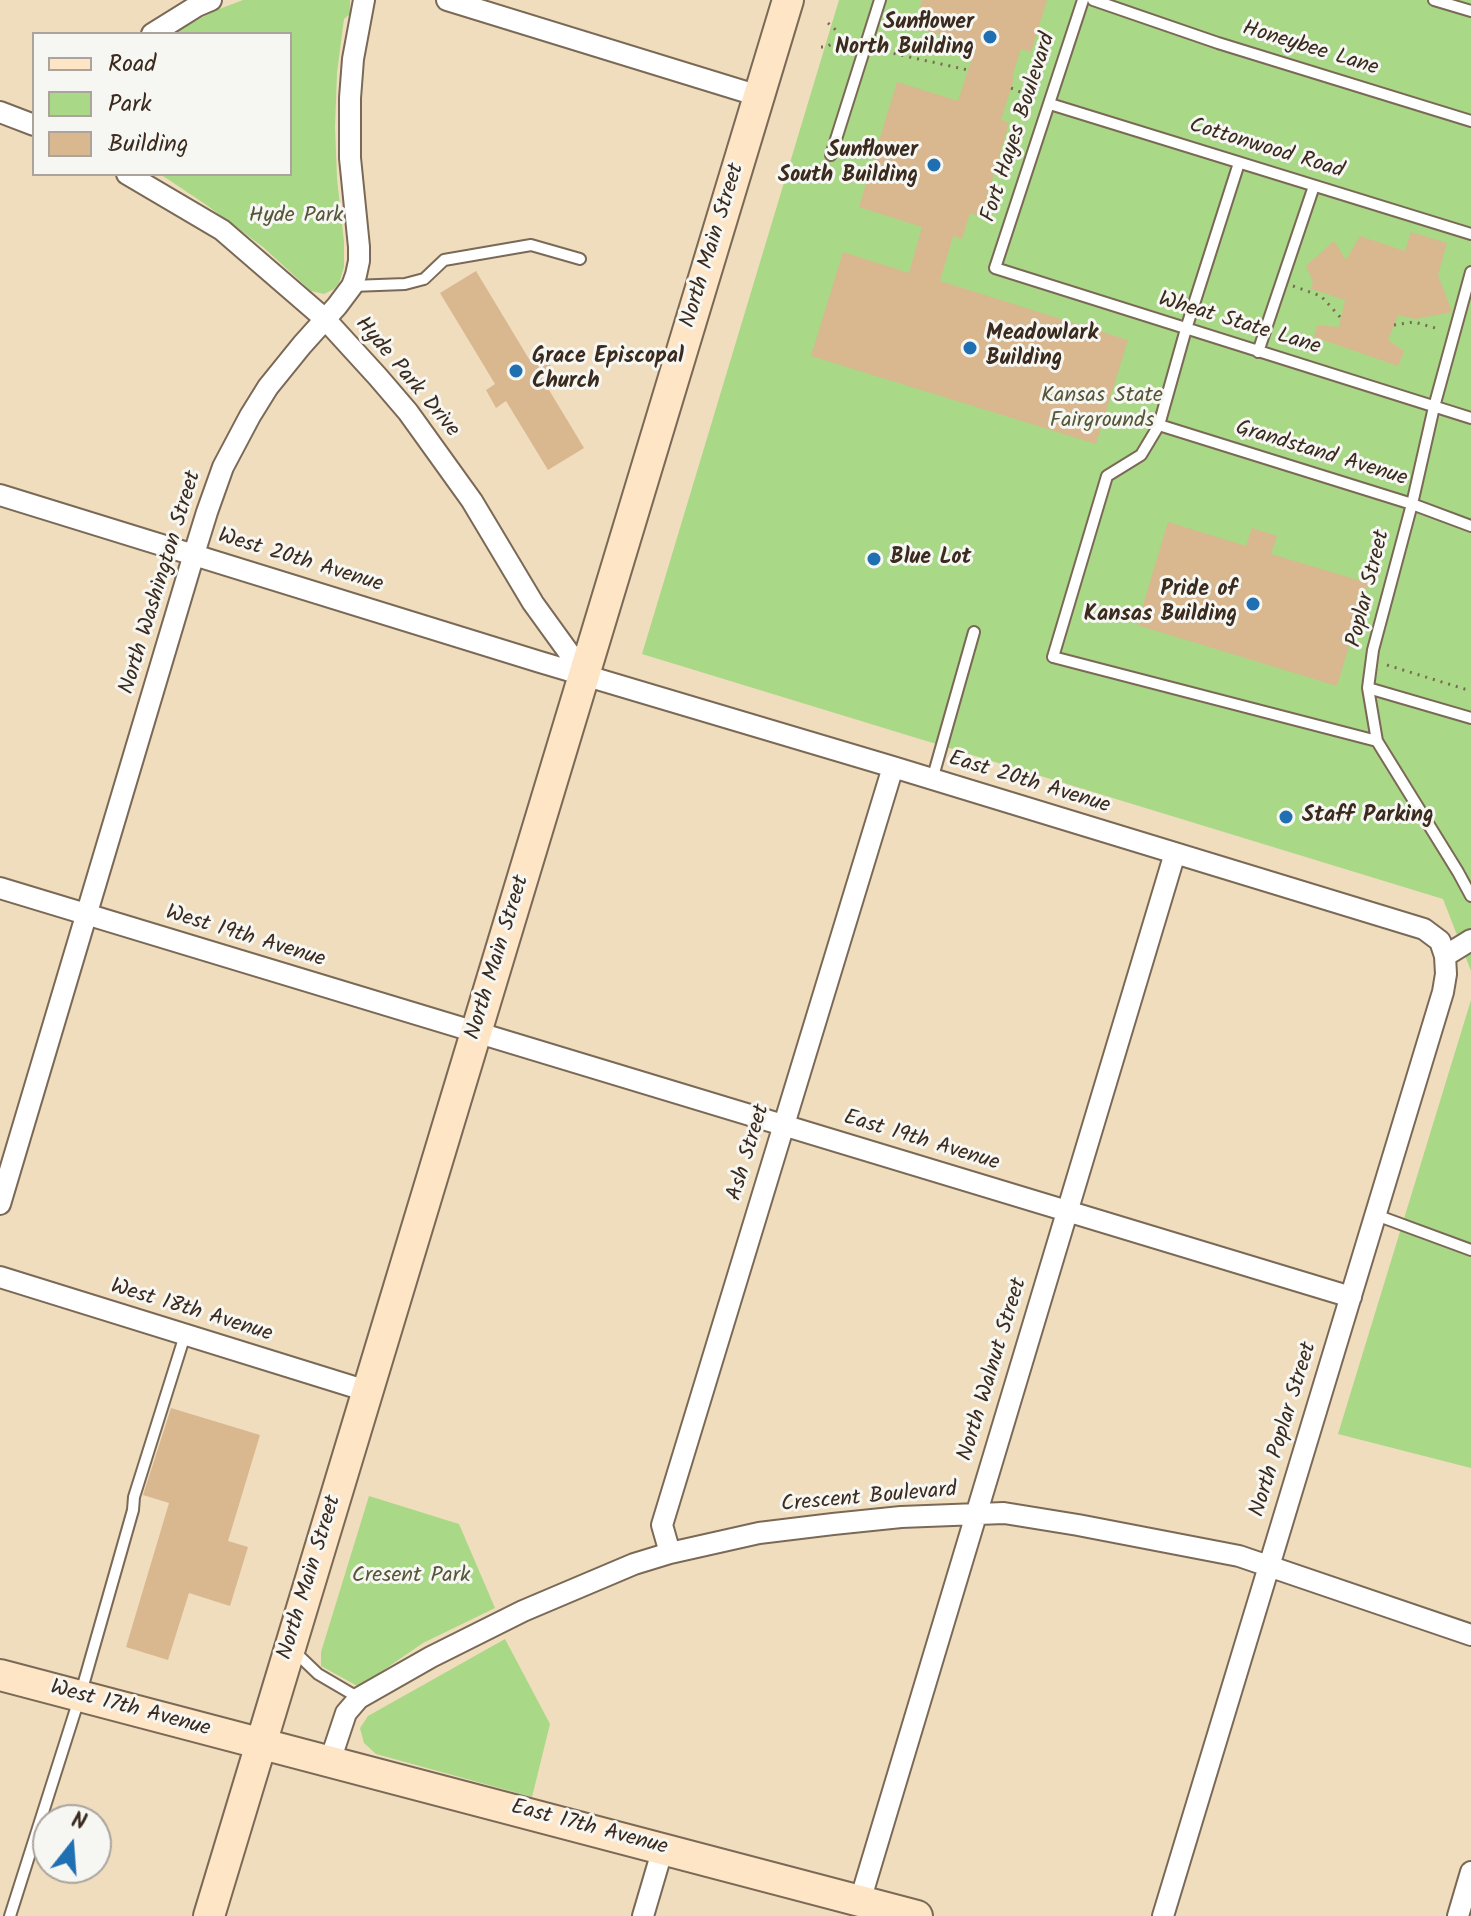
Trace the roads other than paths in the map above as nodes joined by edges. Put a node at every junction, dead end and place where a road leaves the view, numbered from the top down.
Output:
1 (211, 0) edge
2 (364, 0) edge
3 (447, 0) edge
4 (788, 0) edge
5 (880, 0) edge
6 (1083, 0) edge
7 (1093, 0) edge
8 (1434, 0) edge
9 (1471, 11) edge
10 (155, 32) edge
11 (759, 96) junction
12 (1050, 104) junction
13 (0, 112) edge
14 (1471, 121) edge
15 (32, 124) edge
16 (831, 155) dead end
17 (1239, 163) junction
18 (130, 176) edge
19 (1314, 186) junction
20 (1471, 234) edge
21 (580, 259) dead end
22 (995, 268) joint
23 (1471, 272) edge
24 (352, 286) junction
25 (325, 319) junction
26 (1186, 329) junction
27 (1258, 352) junction
28 (1434, 407) junction
29 (1471, 418) edge
30 (1159, 425) junction
31 (0, 495) edge
32 (1412, 504) junction
33 (1471, 526) edge
34 (194, 554) junction
35 (974, 632) dead end
36 (585, 675) junction
37 (1368, 688) junction
38 (1471, 718) edge
39 (1377, 741) junction
40 (893, 767) junction
41 (932, 780) junction
42 (1175, 853) junction
43 (0, 888) edge
44 (1471, 896) edge
45 (86, 915) junction
46 (1471, 940) edge
47 (1445, 956) junction
48 (477, 1033) junction
49 (784, 1126) junction
50 (0, 1204) edge
51 (1067, 1211) junction
52 (1376, 1215) junction
53 (1471, 1250) edge
54 (0, 1277) edge
55 (1351, 1297) junction
56 (185, 1335) junction
57 (367, 1391) junction
58 (976, 1514) junction
59 (670, 1553) junction
60 (1269, 1567) junction
61 (1471, 1635) edge
62 (290, 1647) junction
63 (0, 1675) edge
64 (80, 1696) junction
65 (359, 1698) junction
66 (261, 1743) junction
67 (330, 1761) junction
68 (663, 1848) junction
69 (1471, 1872) edge
70 (860, 1901) junction
71 (10, 1916) edge
72 (209, 1916) edge
73 (643, 1916) edge
74 (917, 1916) edge
75 (1163, 1916) edge
76 (1458, 1916) edge

1 - 10 street
2 - 24 street
3 - 11 street
4 - 11 main road, North Main Street
5 - 16 lane
6 - 12 lane, Fort Hayes Boulevard
7 - 14 lane, Honeybee Lane
8 - 9 lane
11 - 36 main road, North Main Street
12 - 17 lane, Cottonwood Road
12 - 22 lane, Fort Hayes Boulevard
13 - 15 street
17 - 19 lane, Cottonwood Road
17 - 26 lane
18 - 25 street, Hyde Park Drive
19 - 20 lane, Cottonwood Road
19 - 27 lane
21 - 24 lane
22 - 26 lane, Wheat State Lane
23 - 28 lane, Poplar Street
24 - 25 street, North Washington Street
25 - 34 street, North Washington Street
25 - 36 street, Hyde Park Drive
26 - 27 lane, Wheat State Lane
26 - 30 lane
27 - 28 lane, Wheat State Lane
28 - 29 lane, Wheat State Lane
28 - 32 lane, Poplar Street
30 - 32 lane, Grandstand Avenue
30 - 39 lane
31 - 34 street, West 20th Avenue
32 - 33 lane, Grandstand Avenue
32 - 37 lane, Poplar Street
34 - 36 street, West 20th Avenue
34 - 45 street, North Washington Street
35 - 41 lane
36 - 40 street, East 20th Avenue
36 - 48 main road, North Main Street
37 - 38 lane
37 - 39 lane, Poplar Street
39 - 44 lane, Poplar Street
40 - 41 street, East 20th Avenue
40 - 49 street, Ash Street
41 - 42 street, East 20th Avenue
42 - 47 street, East 20th Avenue
42 - 51 street, North Walnut Street
43 - 45 street, West 19th Avenue
45 - 48 street, West 19th Avenue
45 - 50 street, North Washington Street
46 - 47 street
47 - 52 street, North Poplar Street
48 - 49 street, East 19th Avenue
48 - 57 main road, North Main Street
49 - 51 street, East 19th Avenue
49 - 59 street, Ash Street
51 - 55 street, East 19th Avenue
51 - 58 street, North Walnut Street
52 - 53 lane
52 - 55 street, North Poplar Street
54 - 56 street, West 18th Avenue
55 - 60 street, North Poplar Street
56 - 57 street, West 18th Avenue
56 - 64 lane
57 - 62 main road, North Main Street
58 - 59 street, Crescent Boulevard
58 - 60 street, Crescent Boulevard
58 - 70 street, North Walnut Street
59 - 65 street, Crescent Boulevard
60 - 61 street, Crescent Boulevard
60 - 75 street, North Poplar Street
62 - 65 lane
62 - 66 main road, North Main Street
63 - 64 main road, West 17th Avenue
64 - 66 main road, West 17th Avenue
64 - 71 lane
65 - 67 street, Crescent Boulevard
66 - 67 main road, East 17th Avenue
66 - 72 main road, North Main Street
67 - 68 main road, East 17th Avenue
68 - 70 main road, East 17th Avenue
68 - 73 street
69 - 76 street
70 - 74 main road, East 17th Avenue

